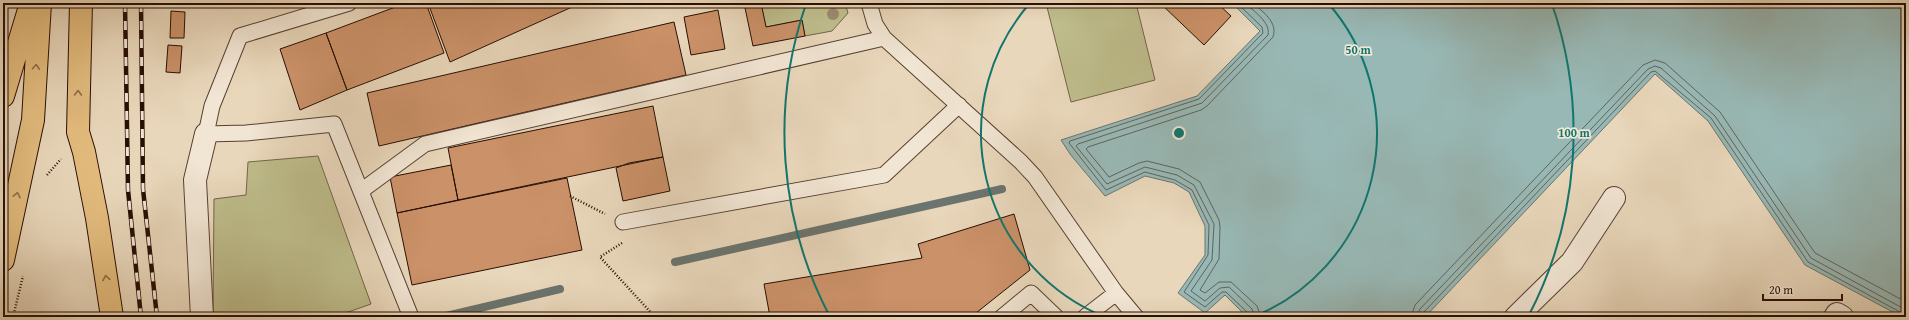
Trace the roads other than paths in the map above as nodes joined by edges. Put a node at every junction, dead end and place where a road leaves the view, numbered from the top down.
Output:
1 (31, 3) edge
2 (40, 3) edge
3 (81, 3) edge
4 (349, 3) edge
5 (869, 3) edge
6 (884, 38) junction
7 (3, 96) edge
8 (959, 106) junction
9 (206, 134) junction
10 (361, 192) junction
11 (1614, 198) dead end
12 (623, 222) road end
13 (3, 260) edge
14 (1116, 293) junction
15 (112, 317) edge
16 (202, 317) edge
17 (411, 317) edge
18 (1002, 317) edge
19 (1056, 317) edge
20 (1086, 317) edge
21 (1136, 317) edge
22 (1516, 317) edge
23 (1835, 317) edge
24 (1842, 317) edge

1 - 7 highway
13 -> 2 highway
15 -> 3 highway
4 - 9 lane
5 - 6 lane
6 - 8 lane
6 - 10 lane
8 - 12 lane
8 - 14 lane
9 - 10 lane
9 - 16 street
10 - 17 lane
11 - 22 street
14 - 20 lane
14 - 21 lane
18 - 19 lane
23 - 24 street

